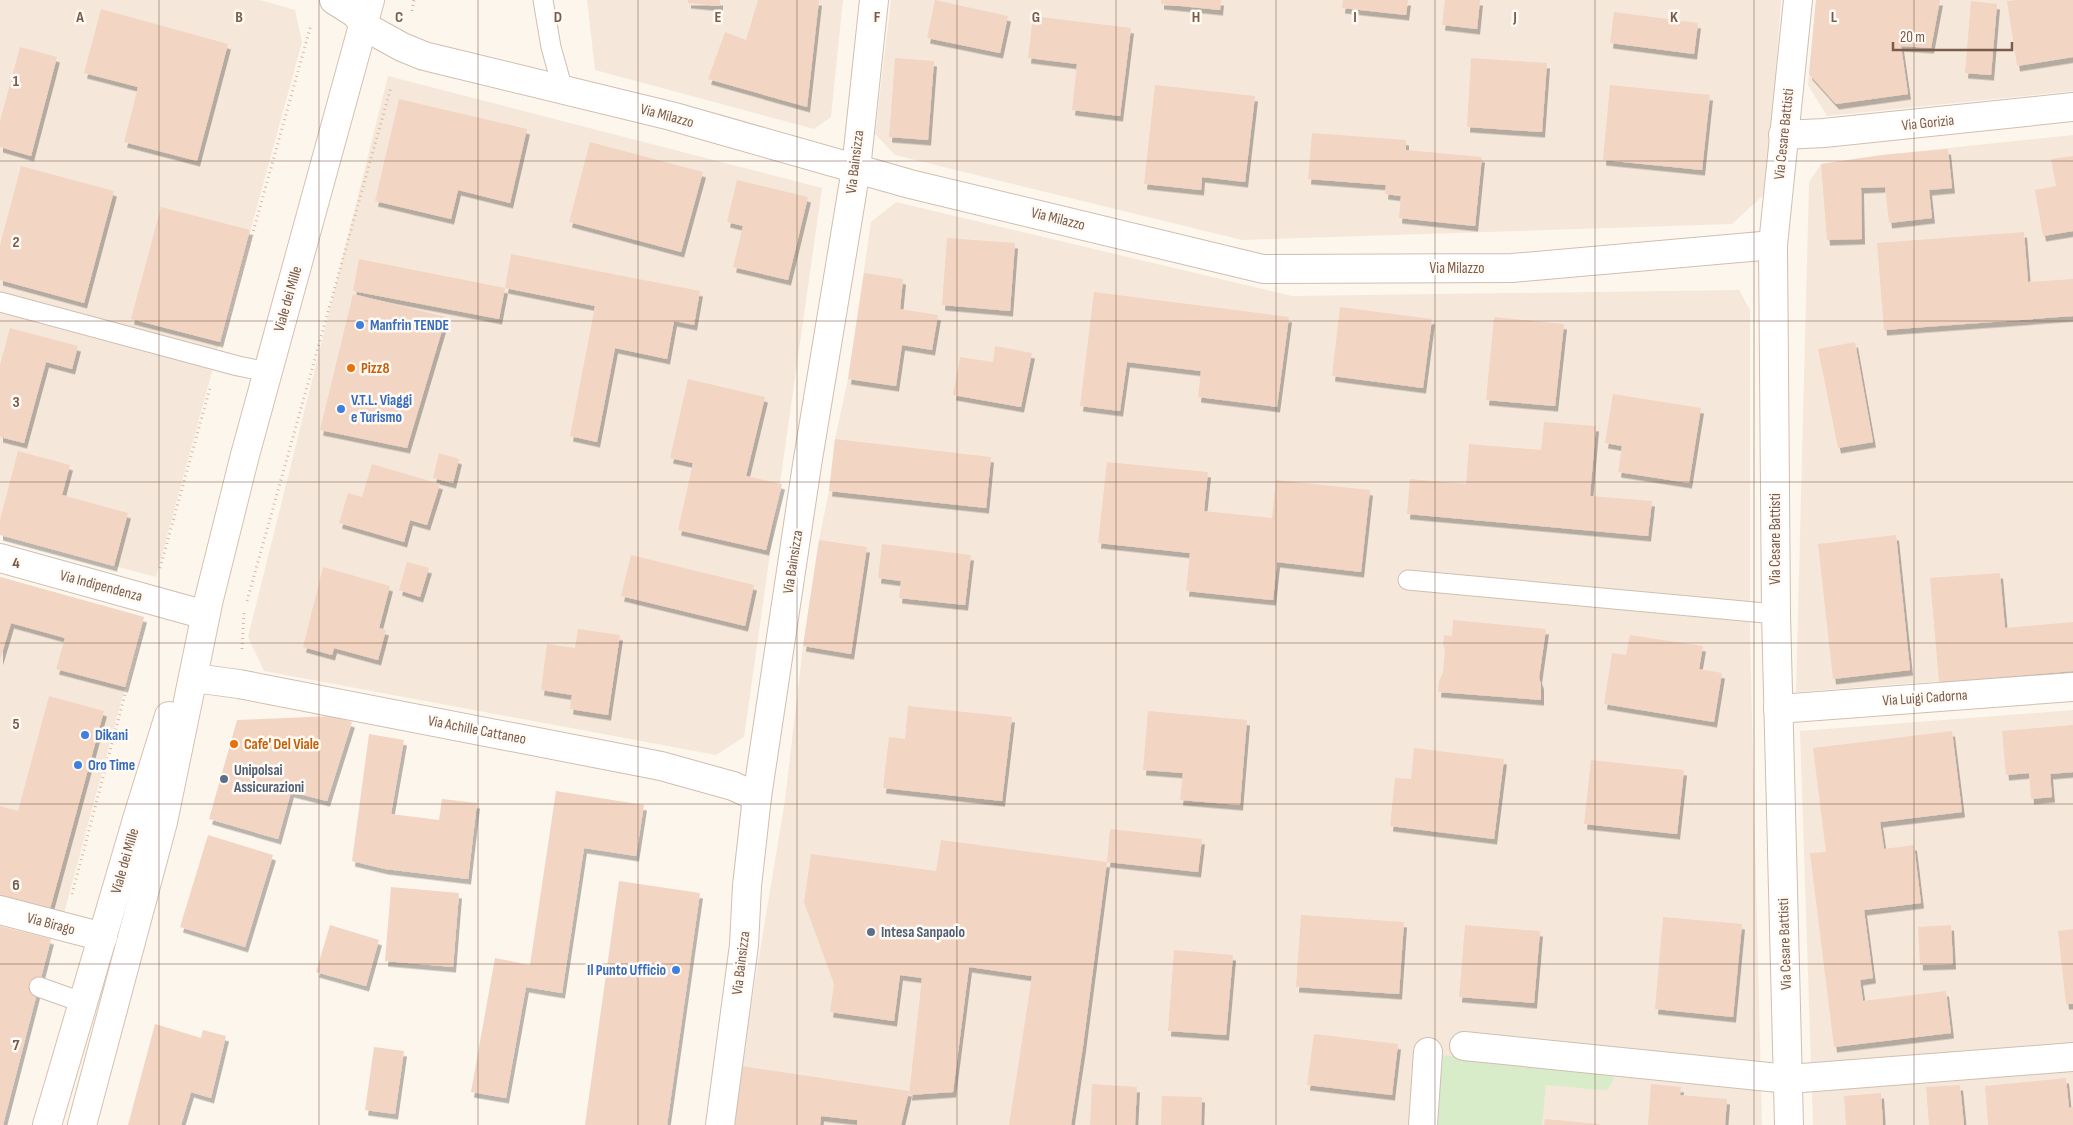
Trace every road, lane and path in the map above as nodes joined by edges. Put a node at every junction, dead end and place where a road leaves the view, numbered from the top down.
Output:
1 (334, 0) edge
2 (370, 0) edge
3 (414, 0) edge
4 (542, 0) edge
5 (874, 0) edge
6 (1798, 0) edge
7 (412, 11) dead end
8 (313, 19) dead end
9 (364, 26) junction
10 (391, 87) dead end
11 (563, 90) junction
12 (2073, 108) edge
13 (1783, 135) junction
14 (856, 169) junction
15 (1773, 245) junction
16 (0, 302) edge
17 (218, 360) junction
18 (268, 372) junction
19 (0, 558) edge
20 (1408, 580) dead end
21 (151, 600) junction
22 (247, 602) dead end
23 (205, 606) junction
24 (244, 611) dead end
25 (1776, 614) junction
26 (194, 678) junction
27 (239, 684) junction
28 (2073, 687) edge
29 (1778, 709) junction
30 (757, 797) junction
31 (0, 910) edge
32 (63, 927) junction
33 (103, 937) junction
34 (39, 987) dead end
35 (84, 1002) junction
36 (1464, 1046) dead end
37 (1428, 1052) dead end
38 (2073, 1057) edge
39 (1789, 1079) junction
40 (47, 1125) edge
41 (82, 1125) edge
42 (720, 1125) edge
43 (1423, 1125) edge
44 (1789, 1125) edge

1 - 9 street, Via Milazzo
2 - 9 street, Viale dei Mille
3 - 7 path
4 - 11 lane
5 - 14 street, Via Bainsizza
6 - 13 street, Via Cesare Battisti
8 - 17 path
9 - 11 street, Via Milazzo
9 - 18 street, Viale dei Mille
10 - 22 path
11 - 14 street, Via Milazzo
12 - 13 street, Via Gorizia
13 - 15 street, Via Cesare Battisti
14 - 15 street, Via Milazzo
14 - 30 street, Via Bainsizza
15 - 25 street, Via Cesare Battisti
16 - 17 lane
17 - 18 lane
17 - 21 path
18 - 23 street, Viale dei Mille
19 - 21 street, Via Indipendenza
20 - 25 lane
21 - 23 street, Via Indipendenza
21 - 32 path
23 - 26 street, Viale dei Mille
23 - 33 street, Viale dei Mille
24 - 27 path
25 - 29 street, Via Cesare Battisti
26 - 27 street, Via Achille Cattaneo
26 - 41 street, Viale dei Mille
27 - 30 street, Via Achille Cattaneo
28 - 29 street, Via Luigi Cadorna
29 - 39 street, Via Cesare Battisti
30 - 42 street, Via Bainsizza
31 - 32 street, Via Birago
32 - 33 street, Via Birago
33 - 35 street, Viale dei Mille
34 - 35 lane
35 - 40 street, Viale dei Mille
36 - 39 street
37 - 43 street
38 - 39 street
39 - 44 street, Via Cesare Battisti

